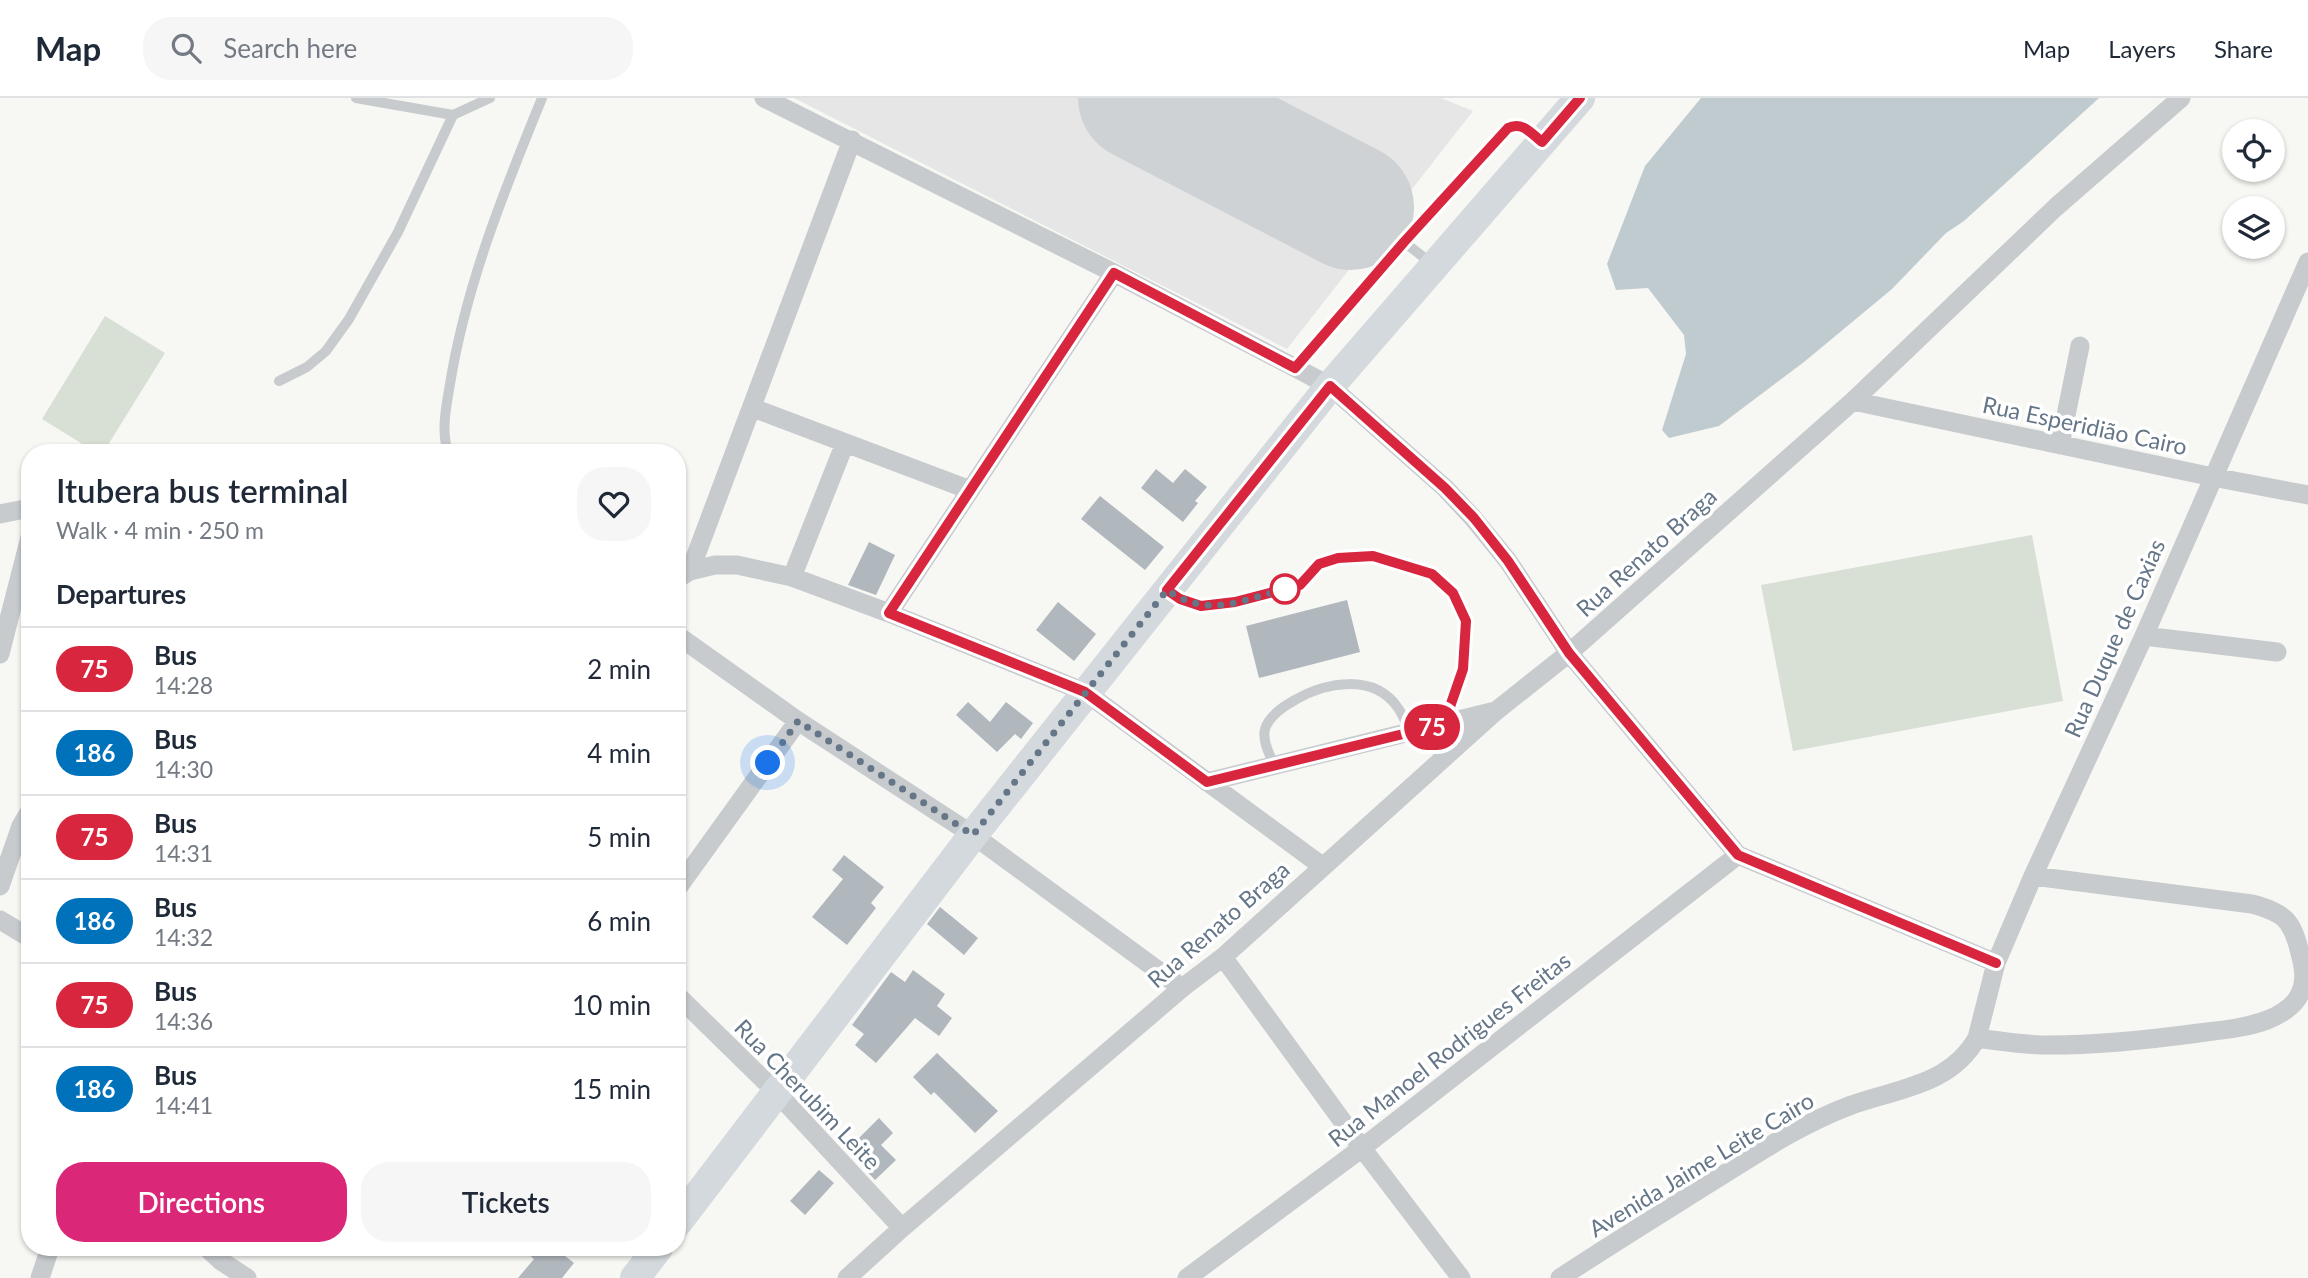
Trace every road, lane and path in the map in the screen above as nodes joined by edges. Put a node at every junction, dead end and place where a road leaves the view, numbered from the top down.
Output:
1 (356, 98) edge
2 (490, 98) edge
3 (542, 98) edge
4 (764, 98) edge
5 (1580, 98) edge
6 (2181, 98) edge
7 (453, 115) junction
8 (852, 140) junction
9 (1542, 142) junction
10 (1404, 242) junction
11 (2308, 262) edge
12 (1434, 267) junction
13 (1114, 273) junction
14 (2080, 346) dead end
15 (1295, 368) junction
16 (279, 382) dead end
17 (1330, 386) junction
18 (1853, 401) junction
19 (753, 408) junction
20 (845, 443) junction
21 (446, 444) edge
22 (2060, 445) junction
23 (2213, 477) junction
24 (970, 490) junction
25 (2308, 495) edge
26 (21, 510) edge
27 (0, 514) edge
28 (686, 570) edge
29 (21, 572) edge
30 (686, 574) edge
31 (792, 577) junction
32 (1167, 590) junction
33 (889, 613) junction
34 (2144, 636) junction
35 (686, 641) edge
36 (2277, 652) dead end
37 (1569, 653) junction
38 (0, 654) edge
39 (1085, 692) junction
40 (1496, 711) junction
41 (798, 721) junction
42 (1444, 724) junction
43 (1411, 732) junction
44 (1274, 765) junction
45 (1207, 782) junction
46 (21, 824) edge
47 (973, 835) junction
48 (6, 847) edge
49 (1738, 855) junction
50 (1322, 866) junction
51 (2033, 876) junction
52 (686, 877) edge
53 (0, 886) edge
54 (0, 920) edge
55 (21, 933) edge
56 (1223, 957) junction
57 (1996, 963) junction
58 (1182, 988) junction
59 (686, 1004) edge
60 (1976, 1038) junction
61 (777, 1093) junction
62 (1362, 1148) junction
63 (686, 1211) edge
64 (902, 1228) junction
65 (47, 1256) edge
66 (216, 1256) edge
67 (652, 1256) edge
68 (40, 1278) edge
69 (247, 1278) edge
70 (635, 1278) edge
71 (847, 1278) edge
72 (1187, 1278) edge
73 (1461, 1278) edge
74 (1560, 1278) edge

1 - 7 lane
2 - 7 lane
3 - 21 lane
4 - 8 street
5 - 9 main road
6 - 18 street, Rua Renato Braga
7 - 16 lane
8 - 13 street
8 - 19 street
9 - 10 lane
9 - 12 main road
10 - 12 lane
10 - 15 lane
11 - 23 street, Rua Duque de Caxias
12 - 17 main road
13 - 15 street
13 - 24 street
14 - 22 street
15 - 17 street
17 - 32 main road
17 - 37 street
18 - 22 street, Rua Esperidião Cairo
18 - 37 street, Rua Renato Braga
19 - 20 street
19 - 28 street
20 - 24 street
20 - 31 street
22 - 23 street, Rua Esperidião Cairo
23 - 25 street, Rua Esperidião Cairo
23 - 34 street, Rua Duque de Caxias
24 - 33 street
26 - 27 street
29 - 38 street
30 - 31 street
31 - 33 street
32 - 39 main road
32 - 42 lane
33 - 39 street
34 - 36 street
34 - 51 street, Rua Duque de Caxias
35 - 41 street
37 - 40 street, Rua Renato Braga
37 - 49 street
39 - 45 street
39 - 47 main road
40 - 42 street
40 - 50 street, Rua Renato Braga
41 - 47 street
41 - 52 street
42 - 43 street
43 - 44 street
43 - 44 lane
44 - 45 street
45 - 50 street
46 - 48 street
47 - 58 street
47 - 61 main road
48 - 53 street
49 - 57 street
49 - 62 street, Rua Manoel Rodrigues Freitas
50 - 56 street, Rua Renato Braga
51 - 57 street, Rua Duque de Caxias
51 - 60 street
54 - 55 street
56 - 58 street, Rua Renato Braga
56 - 62 street
57 - 60 street, Rua Duque de Caxias
58 - 64 street, Rua Renato Braga
59 - 61 street, Rua Cherubim Leite
60 - 74 street, Avenida Jaime Leite Cairo
61 - 63 main road
61 - 64 street, Rua Cherubim Leite
62 - 72 street, Rua Manoel Rodrigues Freitas
62 - 73 street
64 - 71 street, Rua Renato Braga
65 - 68 street
66 - 69 street
67 - 70 main road

